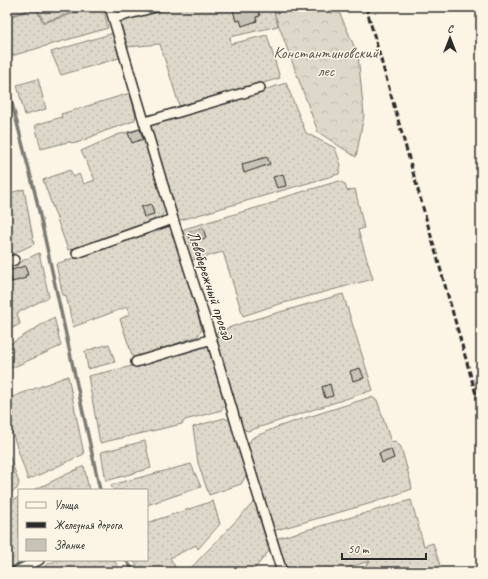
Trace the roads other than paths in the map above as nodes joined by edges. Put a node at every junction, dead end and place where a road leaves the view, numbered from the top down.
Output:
1 (110, 7) edge
2 (156, 7) edge
3 (114, 18) junction
4 (260, 88) dead end
5 (145, 122) junction
6 (173, 219) junction
7 (77, 253) dead end
8 (212, 339) junction
9 (136, 362) dead end
10 (37, 561) edge
11 (15, 572) edge
12 (282, 572) edge

1 - 3 street, Левобережный проезд
2 - 3 street
3 - 5 street, Левобережный проезд
4 - 5 street
5 - 6 street, Левобережный проезд
6 - 7 street
6 - 8 street, Левобережный проезд
8 - 9 street
8 - 12 street, Левобережный проезд
10 - 11 street

